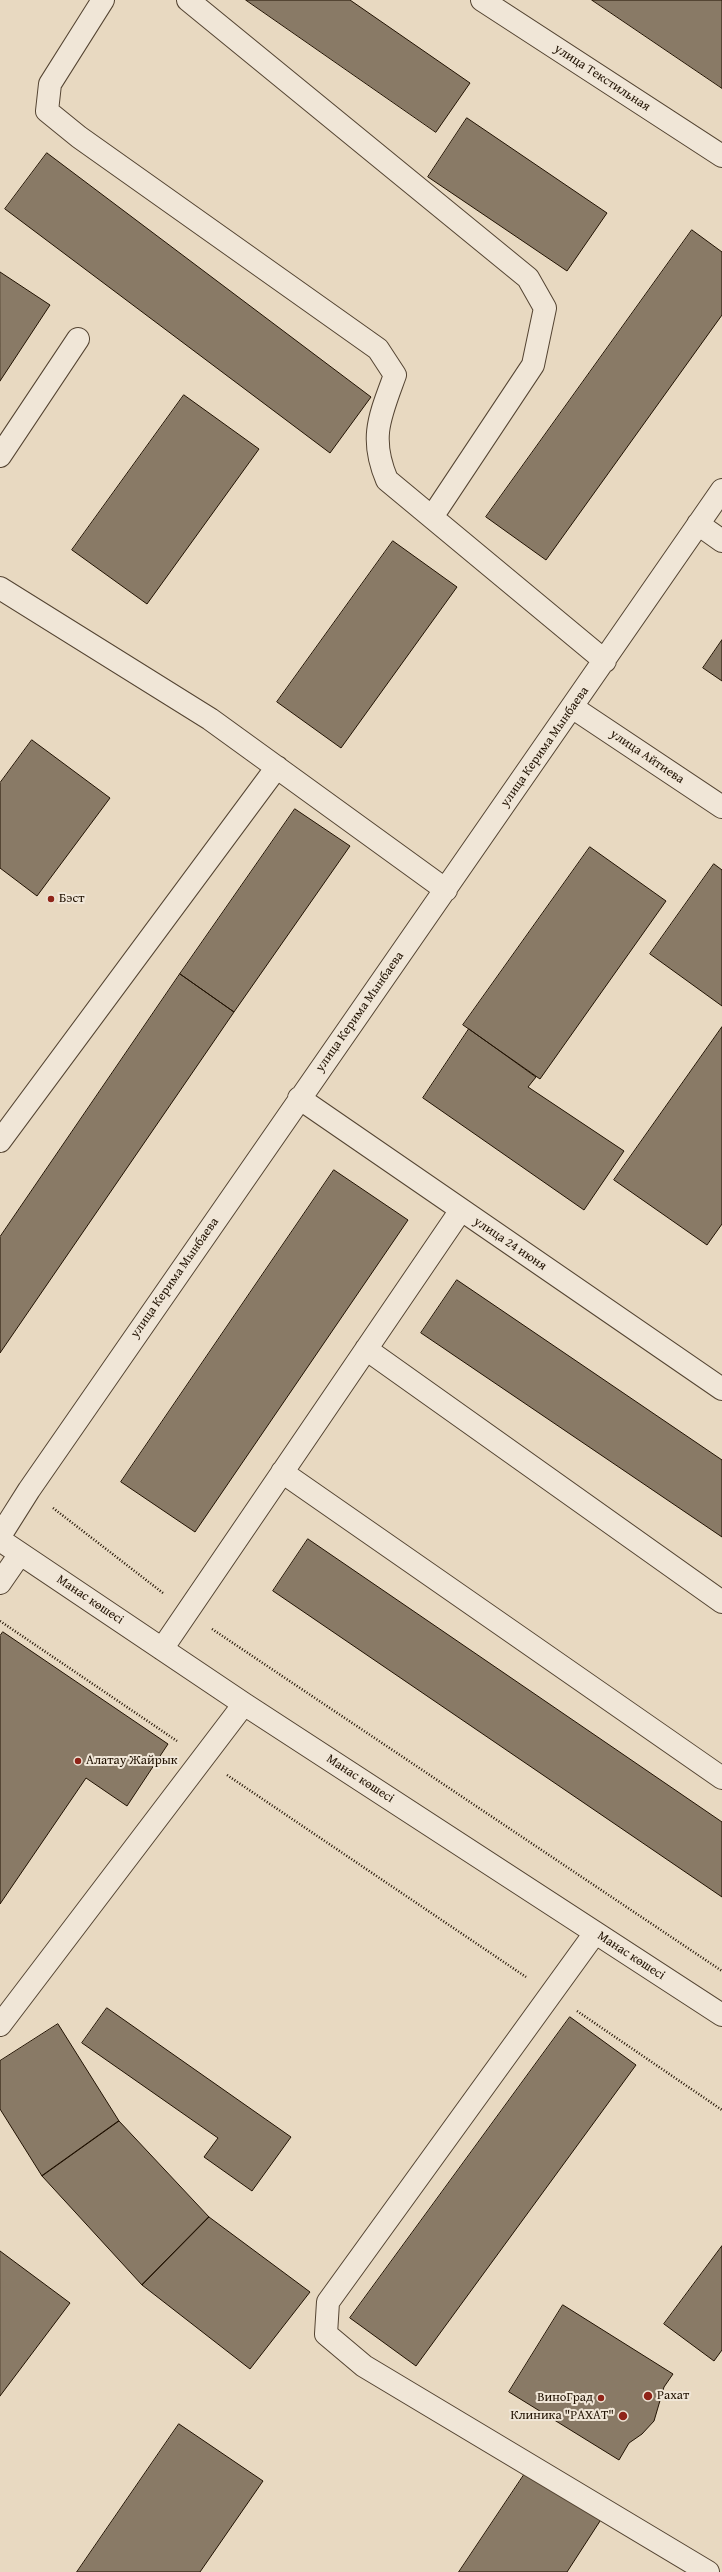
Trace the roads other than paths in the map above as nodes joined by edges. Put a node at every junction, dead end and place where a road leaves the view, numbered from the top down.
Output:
1 (103, 0) edge
2 (188, 0) edge
3 (482, 0) edge
4 (722, 156) edge
5 (78, 339) dead end
6 (0, 456) edge
7 (722, 490) edge
8 (432, 517) junction
9 (698, 524) junction
10 (722, 541) edge
11 (0, 588) edge
12 (605, 661) junction
13 (572, 707) junction
14 (277, 768) junction
15 (722, 807) edge
16 (446, 890) junction
17 (299, 1098) junction
18 (0, 1141) edge
19 (462, 1210) junction
20 (366, 1349) junction
21 (722, 1389) edge
22 (282, 1472) junction
23 (0, 1536) edge
24 (0, 1540) edge
25 (20, 1554) junction
26 (0, 1583) edge
27 (722, 1602) edge
28 (162, 1649) junction
29 (244, 1704) junction
30 (722, 1778) edge
31 (595, 1933) junction
32 (722, 2015) edge
33 (2, 2018) edge
34 (708, 2572) edge

1 - 8 street
2 - 8 street
3 - 4 street, улица Текстильная
5 - 6 street
7 - 9 street, улица Керима Мынбаева
8 - 12 street
9 - 10 street
9 - 12 street, улица Керима Мынбаева
11 - 14 street
12 - 13 street, улица Керима Мынбаева
13 - 15 street, улица Айтиева
13 - 16 street, улица Керима Мынбаева
14 - 16 street
14 - 18 street
16 - 17 street, улица Керима Мынбаева
17 - 19 street, улица 24 июня
17 - 23 street, улица Керима Мынбаева
19 - 20 street
19 - 21 street, улица 24 июня
20 - 22 street
20 - 27 street
22 - 28 street
22 - 30 street
24 - 25 street, Манас көшесі
25 - 26 street
25 - 28 street, Манас көшесі
28 - 29 street, Манас көшесі
29 - 31 street, Манас көшесі
29 - 33 street
31 - 32 street, Манас көшесі
31 - 34 street

